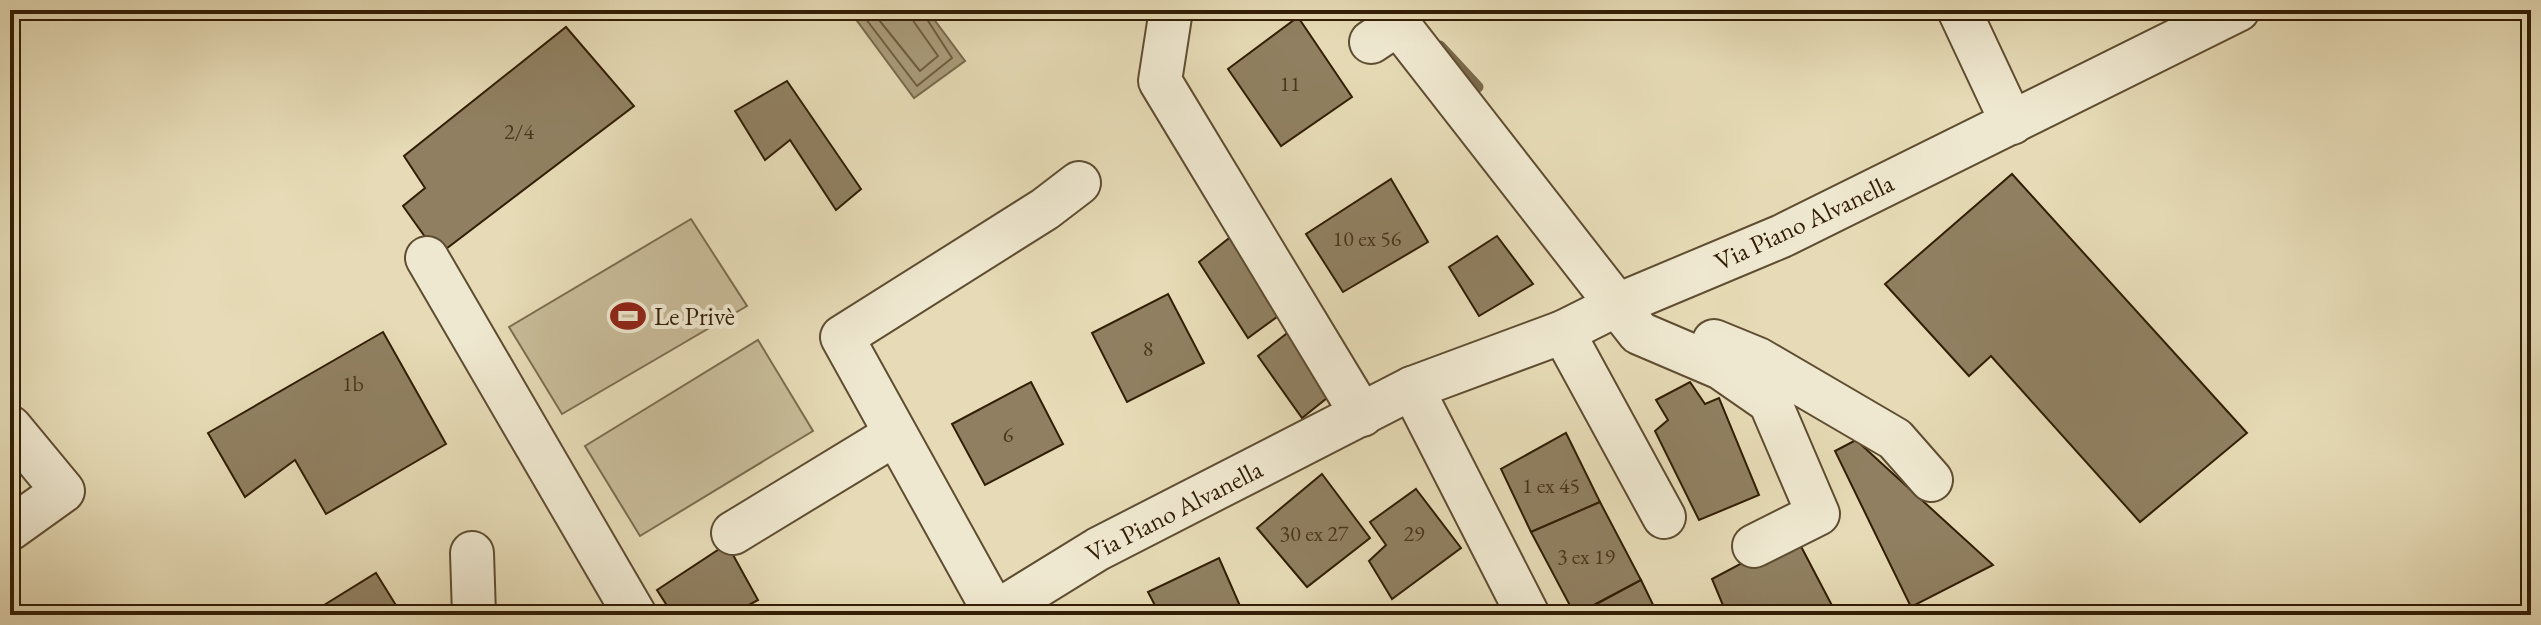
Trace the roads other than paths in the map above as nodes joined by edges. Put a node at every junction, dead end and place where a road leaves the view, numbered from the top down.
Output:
1 (1171, 10) edge
2 (1959, 10) edge
3 (2238, 10) edge
4 (1371, 42) dead end
5 (2012, 123) junction
6 (1079, 183) dead end
7 (427, 258) dead end
8 (1626, 301) junction
9 (1563, 332) junction
10 (1412, 388) junction
11 (1362, 415) junction
12 (10, 427) edge
13 (894, 435) junction
14 (1931, 480) dead end
15 (1664, 517) dead end
16 (10, 529) edge
17 (733, 533) dead end
18 (1754, 546) dead end
19 (472, 553) dead end
20 (993, 614) edge
21 (474, 615) edge
22 (635, 615) edge
23 (1528, 615) edge

1 - 11 street
2 - 5 street
3 - 5 street, Via Piano Alvanella
4 - 8 street
5 - 8 street, Via Piano Alvanella
6 - 13 street
7 - 22 street
8 - 9 street, Via Piano Alvanella
8 - 14 street
8 - 18 street
9 - 10 street, Via Piano Alvanella
9 - 15 street
10 - 11 street, Via Piano Alvanella
10 - 23 street
11 - 20 street, Via Piano Alvanella
12 - 16 street
13 - 17 street
13 - 20 street
19 - 21 street

